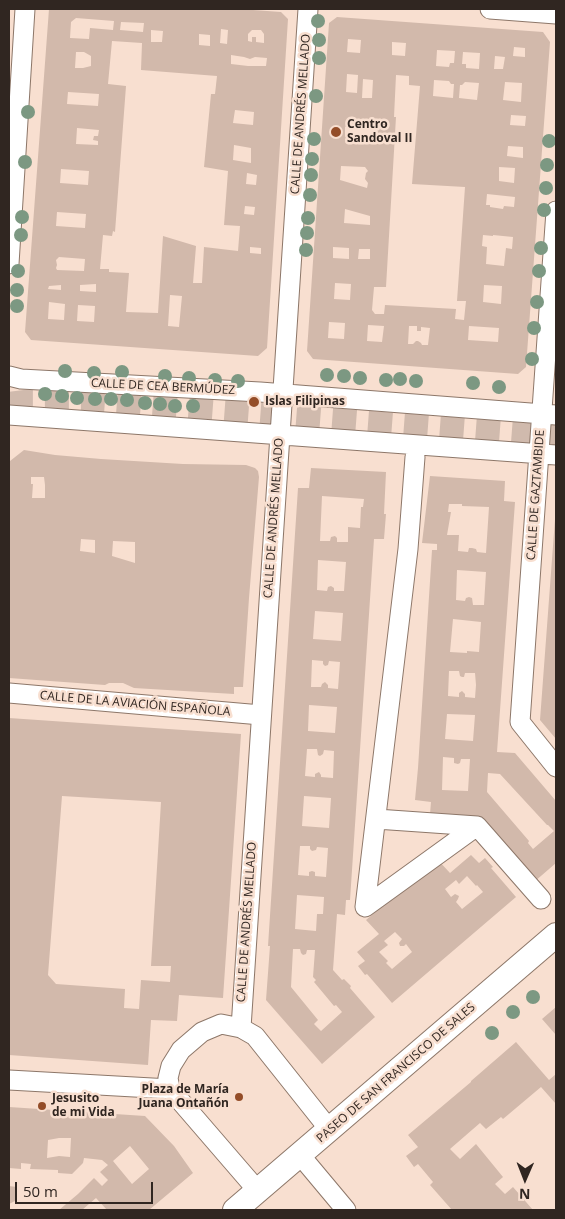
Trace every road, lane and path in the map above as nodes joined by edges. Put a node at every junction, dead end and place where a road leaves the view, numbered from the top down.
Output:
1 (25, 9) edge
2 (308, 9) edge
3 (490, 9) edge
4 (556, 14) edge
5 (556, 211) edge
6 (9, 264) edge
7 (9, 376) edge
8 (283, 394) junction
9 (549, 414) edge
10 (9, 415) edge
11 (280, 435) junction
12 (548, 454) edge
13 (415, 457) dead end
14 (9, 694) edge
15 (261, 715) junction
16 (556, 767) edge
17 (376, 819) junction
18 (477, 826) junction
19 (541, 899) dead end
20 (556, 935) edge
21 (241, 1028) junction
22 (9, 1080) edge
23 (170, 1090) junction
24 (329, 1129) junction
25 (300, 1154) junction
26 (258, 1191) junction
27 (235, 1210) edge
28 (346, 1210) edge

1 - 6 street
2 - 8 street, CALLE DE ANDRÉS MELLADO
3 - 4 street
5 - 9 street, CALLE DE GAZTAMBIDE
7 - 8 street, CALLE DE CEA BERMÚDEZ
8 - 9 street, CALLE DE CEA BERMÚDEZ
8 - 11 street, CALLE DE ANDRÉS MELLADO
9 - 12 street, CALLE DE GAZTAMBIDE
10 - 11 street
11 - 12 street
11 - 15 street, CALLE DE ANDRÉS MELLADO
12 - 16 street, CALLE DE GAZTAMBIDE
13 - 17 street
14 - 15 street, CALLE DE LA AVIACIÓN ESPAÑOLA
15 - 21 street, CALLE DE ANDRÉS MELLADO
17 - 18 street
17 - 18 street
18 - 19 street
20 - 24 main road, PASEO DE SAN FRANCISCO DE SALES
21 - 23 street
21 - 24 street
22 - 23 street
23 - 26 street
24 - 25 main road, PASEO DE SAN FRANCISCO DE SALES
25 - 26 main road, PASEO DE SAN FRANCISCO DE SALES
25 - 28 street
26 - 27 main road, PASEO DE SAN FRANCISCO DE SALES

